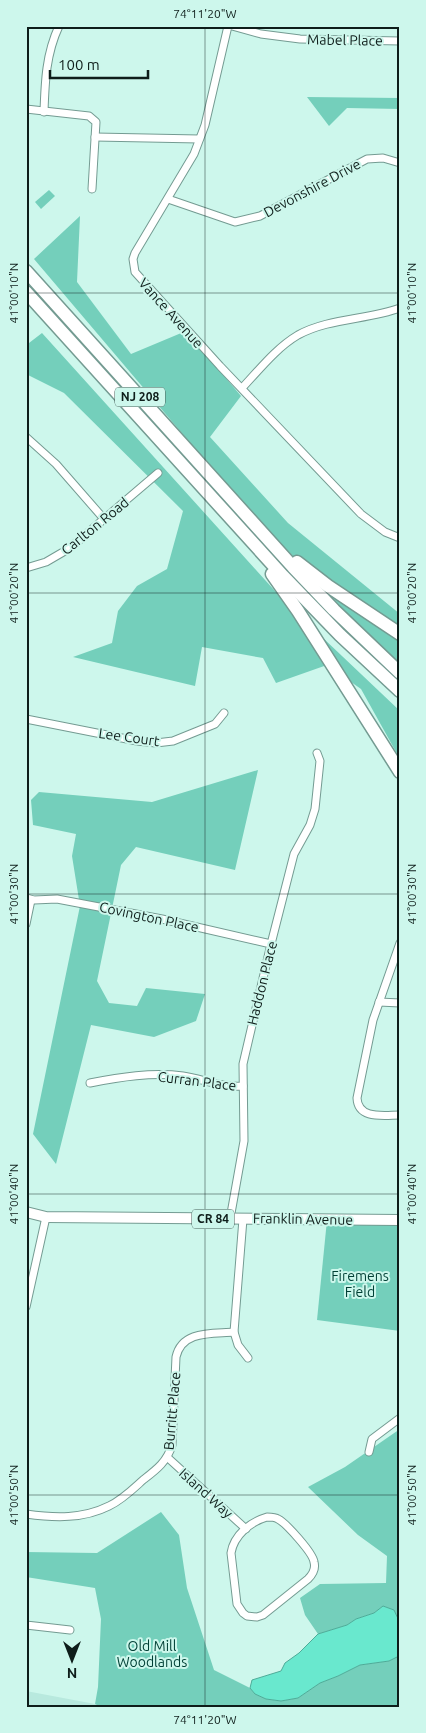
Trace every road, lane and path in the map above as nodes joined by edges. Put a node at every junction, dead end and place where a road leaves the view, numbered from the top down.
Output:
1 (59, 26) edge
2 (228, 26) edge
3 (232, 26) edge
4 (400, 41) edge
5 (26, 110) edge
6 (44, 112) junction
7 (95, 137) junction
8 (199, 139) junction
9 (400, 163) edge
10 (92, 189) dead end
11 (168, 199) junction
12 (26, 271) edge
13 (26, 292) edge
14 (400, 308) edge
15 (242, 388) junction
16 (26, 438) edge
17 (158, 473) dead end
18 (104, 519) junction
19 (253, 523) junction
20 (400, 538) edge
21 (248, 539) junction
22 (26, 568) edge
23 (400, 634) edge
24 (400, 672) edge
25 (400, 691) edge
26 (224, 713) dead end
27 (26, 719) edge
28 (317, 753) dead end
29 (400, 772) edge
30 (29, 899) edge
31 (26, 924) edge
32 (400, 943) edge
33 (271, 944) junction
34 (379, 1002) junction
35 (400, 1003) edge
36 (90, 1083) dead end
37 (243, 1086) junction
38 (400, 1115) edge
39 (26, 1212) edge
40 (46, 1217) junction
41 (230, 1219) junction
42 (243, 1219) junction
43 (400, 1220) edge
44 (26, 1307) edge
45 (234, 1332) junction
46 (248, 1358) dead end
47 (400, 1418) edge
48 (369, 1452) dead end
49 (167, 1458) junction
50 (26, 1514) edge
51 (246, 1529) junction
52 (26, 1625) edge
53 (70, 1630) dead end

1 - 6 street
2 - 8 street, Vance Avenue
3 - 4 street, Mabel Place
5 - 6 street
6 - 7 street
7 - 8 street
7 - 10 street
8 - 11 street, Vance Avenue
9 - 11 street, Devonshire Drive
11 - 15 street, Vance Avenue
12 - 19 highway, NJ 208
13 - 21 highway, NJ 208
14 - 15 street
15 - 20 street, Vance Avenue
16 - 18 street
17 - 18 street, Carlton Road
18 - 22 street, Carlton Road
19 - 23 highway
19 - 24 highway, NJ 208
21 - 25 highway, NJ 208
21 - 29 highway
26 - 27 street, Lee Court
28 - 33 street, Haddon Place
30 - 31 street
30 - 33 street, Covington Place
32 - 34 street
33 - 37 street, Haddon Place
34 - 35 street
34 - 38 street
36 - 37 street, Curran Place
37 - 41 street, Haddon Place
39 - 40 main road, Franklin Avenue / CR 84
40 - 41 main road, Franklin Avenue / CR 84
40 - 44 street
41 - 42 main road, Franklin Avenue / CR 84
42 - 43 main road, Franklin Avenue / CR 84
42 - 45 street
45 - 46 street
45 - 49 street, Burritt Place
47 - 48 street
49 - 50 street, Burritt Place
49 - 51 street, Island Way
51 - 51 street, Island Way
52 - 53 street

